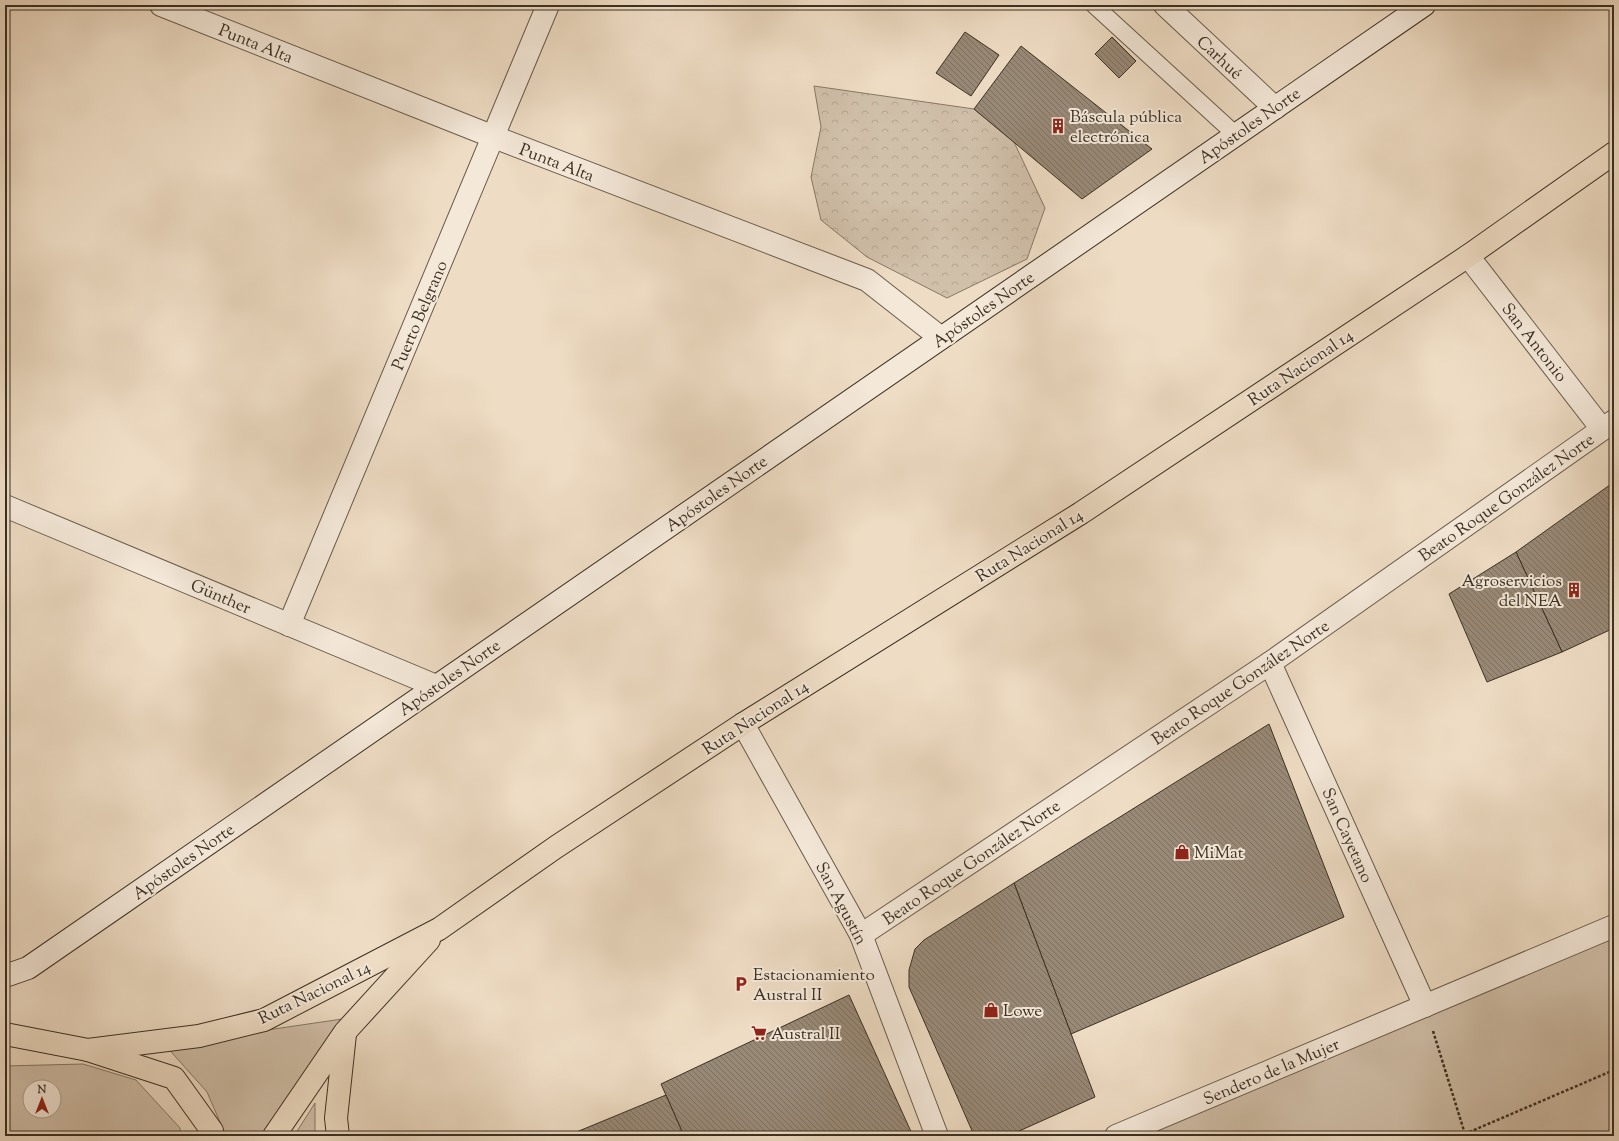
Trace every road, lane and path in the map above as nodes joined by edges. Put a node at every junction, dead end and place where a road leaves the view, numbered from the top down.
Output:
1 (161, 5) edge
2 (548, 5) edge
3 (1094, 5) edge
4 (1165, 5) edge
5 (1424, 5) edge
6 (1275, 108) junction
7 (1236, 135) junction
8 (494, 137) junction
9 (1614, 153) edge
10 (1468, 256) junction
11 (941, 338) junction
12 (1608, 425) edge
13 (5, 506) edge
14 (289, 625) junction
15 (1270, 663) junction
16 (436, 686) junction
17 (743, 724) junction
18 (1614, 926) edge
19 (439, 928) junction
20 (861, 935) junction
21 (5, 976) edge
22 (1425, 1006) junction
23 (345, 1032) junction
24 (5, 1034) edge
25 (88, 1050) junction
26 (1614, 1070) edge
27 (1465, 1134) junction
28 (213, 1136) edge
29 (274, 1136) edge
30 (338, 1136) edge
31 (937, 1136) edge
32 (1116, 1136) edge
33 (1460, 1136) edge

1 - 8 street, Punta Alta
2 - 8 street, Puerto Belgrano
3 - 7 lane
4 - 6 street, Carhué
5 - 6 street, Apóstoles Norte
6 - 7 street, Apóstoles Norte
7 - 11 street, Apóstoles Norte
8 - 11 street, Punta Alta
8 - 14 street, Puerto Belgrano
9 - 10 highway, Ruta Nacional 14
10 - 12 street, San Antonio
10 - 17 highway, Ruta Nacional 14
11 - 16 street, Apóstoles Norte
12 - 15 street, Beato Roque González Norte
13 - 14 street, Günther
14 - 16 street, Günther
15 - 20 street, Beato Roque González Norte
15 - 22 street, San Cayetano
16 - 21 street, Apóstoles Norte
17 - 19 highway, Ruta Nacional 14
17 - 20 street, San Agustín
18 - 22 street, Sendero de la Mujer
19 - 23 highway, Ruta Nacional 14
19 - 25 highway, Ruta Nacional 14
20 - 31 street, San Agustín
22 - 27 path
22 - 32 street, Sendero de la Mujer
23 - 29 highway, Ruta Nacional 14
23 - 30 highway
24 - 25 highway, Ruta Nacional 14
25 - 28 highway, Ruta Nacional 14
26 - 27 path
27 - 33 path

